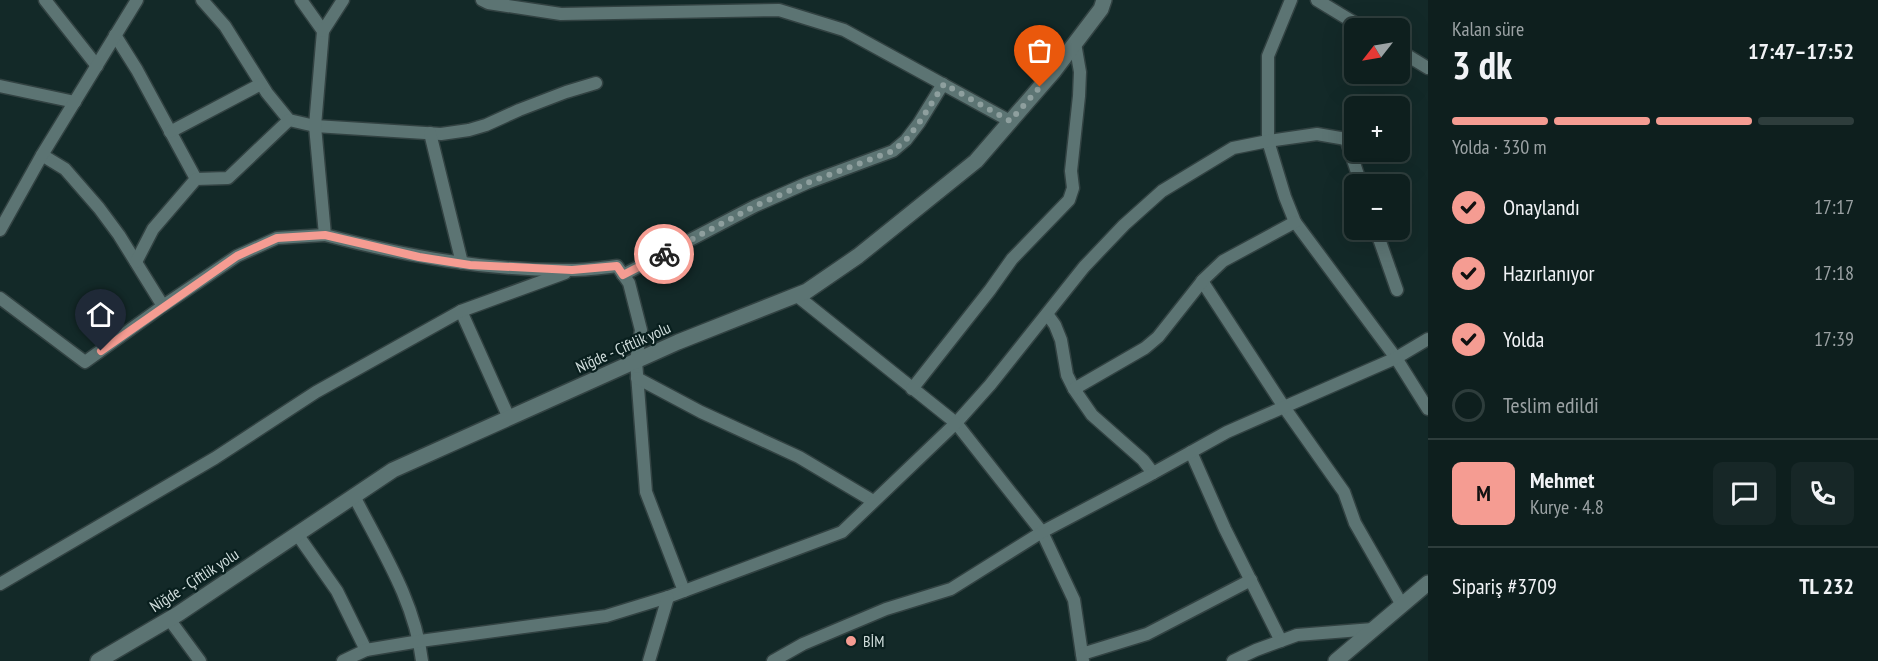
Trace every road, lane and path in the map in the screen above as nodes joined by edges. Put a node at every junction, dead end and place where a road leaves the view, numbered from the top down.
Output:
1 (45, 0) edge
2 (136, 0) edge
3 (202, 0) edge
4 (301, 0) edge
5 (343, 0) edge
6 (482, 0) edge
7 (1104, 0) edge
8 (1291, 0) edge
9 (1317, 0) edge
10 (1347, 18) edge
11 (323, 32) junction
12 (115, 35) junction
13 (1075, 43) junction
14 (1410, 57) edge
15 (97, 66) junction
16 (1428, 68) edge
17 (596, 83) dead end
18 (261, 84) junction
19 (944, 84) junction
20 (0, 86) edge
21 (75, 102) junction
22 (289, 120) junction
23 (1010, 121) junction
24 (315, 126) junction
25 (170, 132) junction
26 (430, 133) junction
27 (1268, 141) junction
28 (42, 155) junction
29 (1358, 174) edge
30 (196, 179) junction
31 (1295, 222) junction
32 (0, 230) edge
33 (325, 235) junction
34 (1380, 240) edge
35 (136, 262) junction
36 (462, 263) junction
37 (572, 270) junction
38 (623, 275) junction
39 (1202, 281) junction
40 (1397, 290) dead end
41 (795, 296) junction
42 (0, 298) edge
43 (163, 306) junction
44 (461, 311) junction
45 (1047, 314) junction
46 (1428, 339) edge
47 (1396, 358) junction
48 (636, 361) junction
49 (637, 378) junction
50 (912, 389) junction
51 (1074, 389) junction
52 (1284, 407) junction
53 (1428, 409) edge
54 (509, 418) junction
55 (956, 423) junction
56 (1191, 452) junction
57 (1153, 473) junction
58 (354, 496) junction
59 (873, 501) junction
60 (1042, 532) junction
61 (297, 534) junction
62 (1251, 580) junction
63 (1428, 583) edge
64 (0, 584) edge
65 (684, 591) junction
66 (668, 597) junction
67 (1402, 605) junction
68 (169, 619) junction
69 (1374, 629) junction
70 (420, 641) junction
71 (1281, 641) junction
72 (366, 650) junction
73 (1082, 658) edge
74 (98, 661) edge
75 (200, 661) edge
76 (343, 661) edge
77 (422, 661) edge
78 (649, 661) edge
79 (773, 661) edge
80 (1233, 661) edge
81 (1336, 661) edge

1 - 15 street
2 - 12 street
3 - 18 street
4 - 11 street
5 - 11 street
6 - 19 street
7 - 13 main road, Niğde - Çiftlik yolu
8 - 27 street
9 - 10 street
11 - 24 street
12 - 15 street
12 - 25 street
13 - 23 main road, Niğde - Çiftlik yolu
13 - 50 street
14 - 16 street
15 - 21 street
17 - 26 street
18 - 22 street
18 - 25 street
19 - 23 street
19 - 38 street
20 - 21 street
21 - 28 street
22 - 24 street
22 - 30 street
23 - 41 main road, Niğde - Çiftlik yolu
24 - 26 street
24 - 33 street
25 - 30 street
26 - 36 street
27 - 29 street
27 - 31 street
27 - 45 street
28 - 32 street
28 - 35 street
30 - 35 street
31 - 39 street
31 - 47 street
33 - 36 street
33 - 43 street
34 - 40 street
35 - 43 street
36 - 37 street
37 - 38 street
37 - 44 street
38 - 48 street
39 - 51 street
39 - 52 street
41 - 48 main road, Niğde - Çiftlik yolu
41 - 50 street
42 - 43 street
44 - 54 street
44 - 64 street
45 - 51 street
45 - 55 street
46 - 47 street
47 - 52 street
47 - 53 street
48 - 49 street
48 - 54 main road, Niğde - Çiftlik yolu
49 - 59 street
49 - 65 street
50 - 55 street
51 - 57 street
52 - 56 street
52 - 67 street
54 - 58 main road, Niğde - Çiftlik yolu
55 - 59 street
55 - 60 street
56 - 57 street
56 - 62 street
57 - 60 street
58 - 61 main road, Niğde - Çiftlik yolu
58 - 70 street
59 - 65 street
60 - 73 street
60 - 79 street
61 - 68 main road, Niğde - Çiftlik yolu
61 - 72 street
62 - 71 street
62 - 73 street
63 - 67 main road
65 - 66 street
66 - 70 street
66 - 78 street
67 - 69 main road
68 - 74 main road, Niğde - Çiftlik yolu
68 - 75 street
69 - 71 street
69 - 81 main road
70 - 72 street
70 - 77 street
71 - 80 street
72 - 76 street

